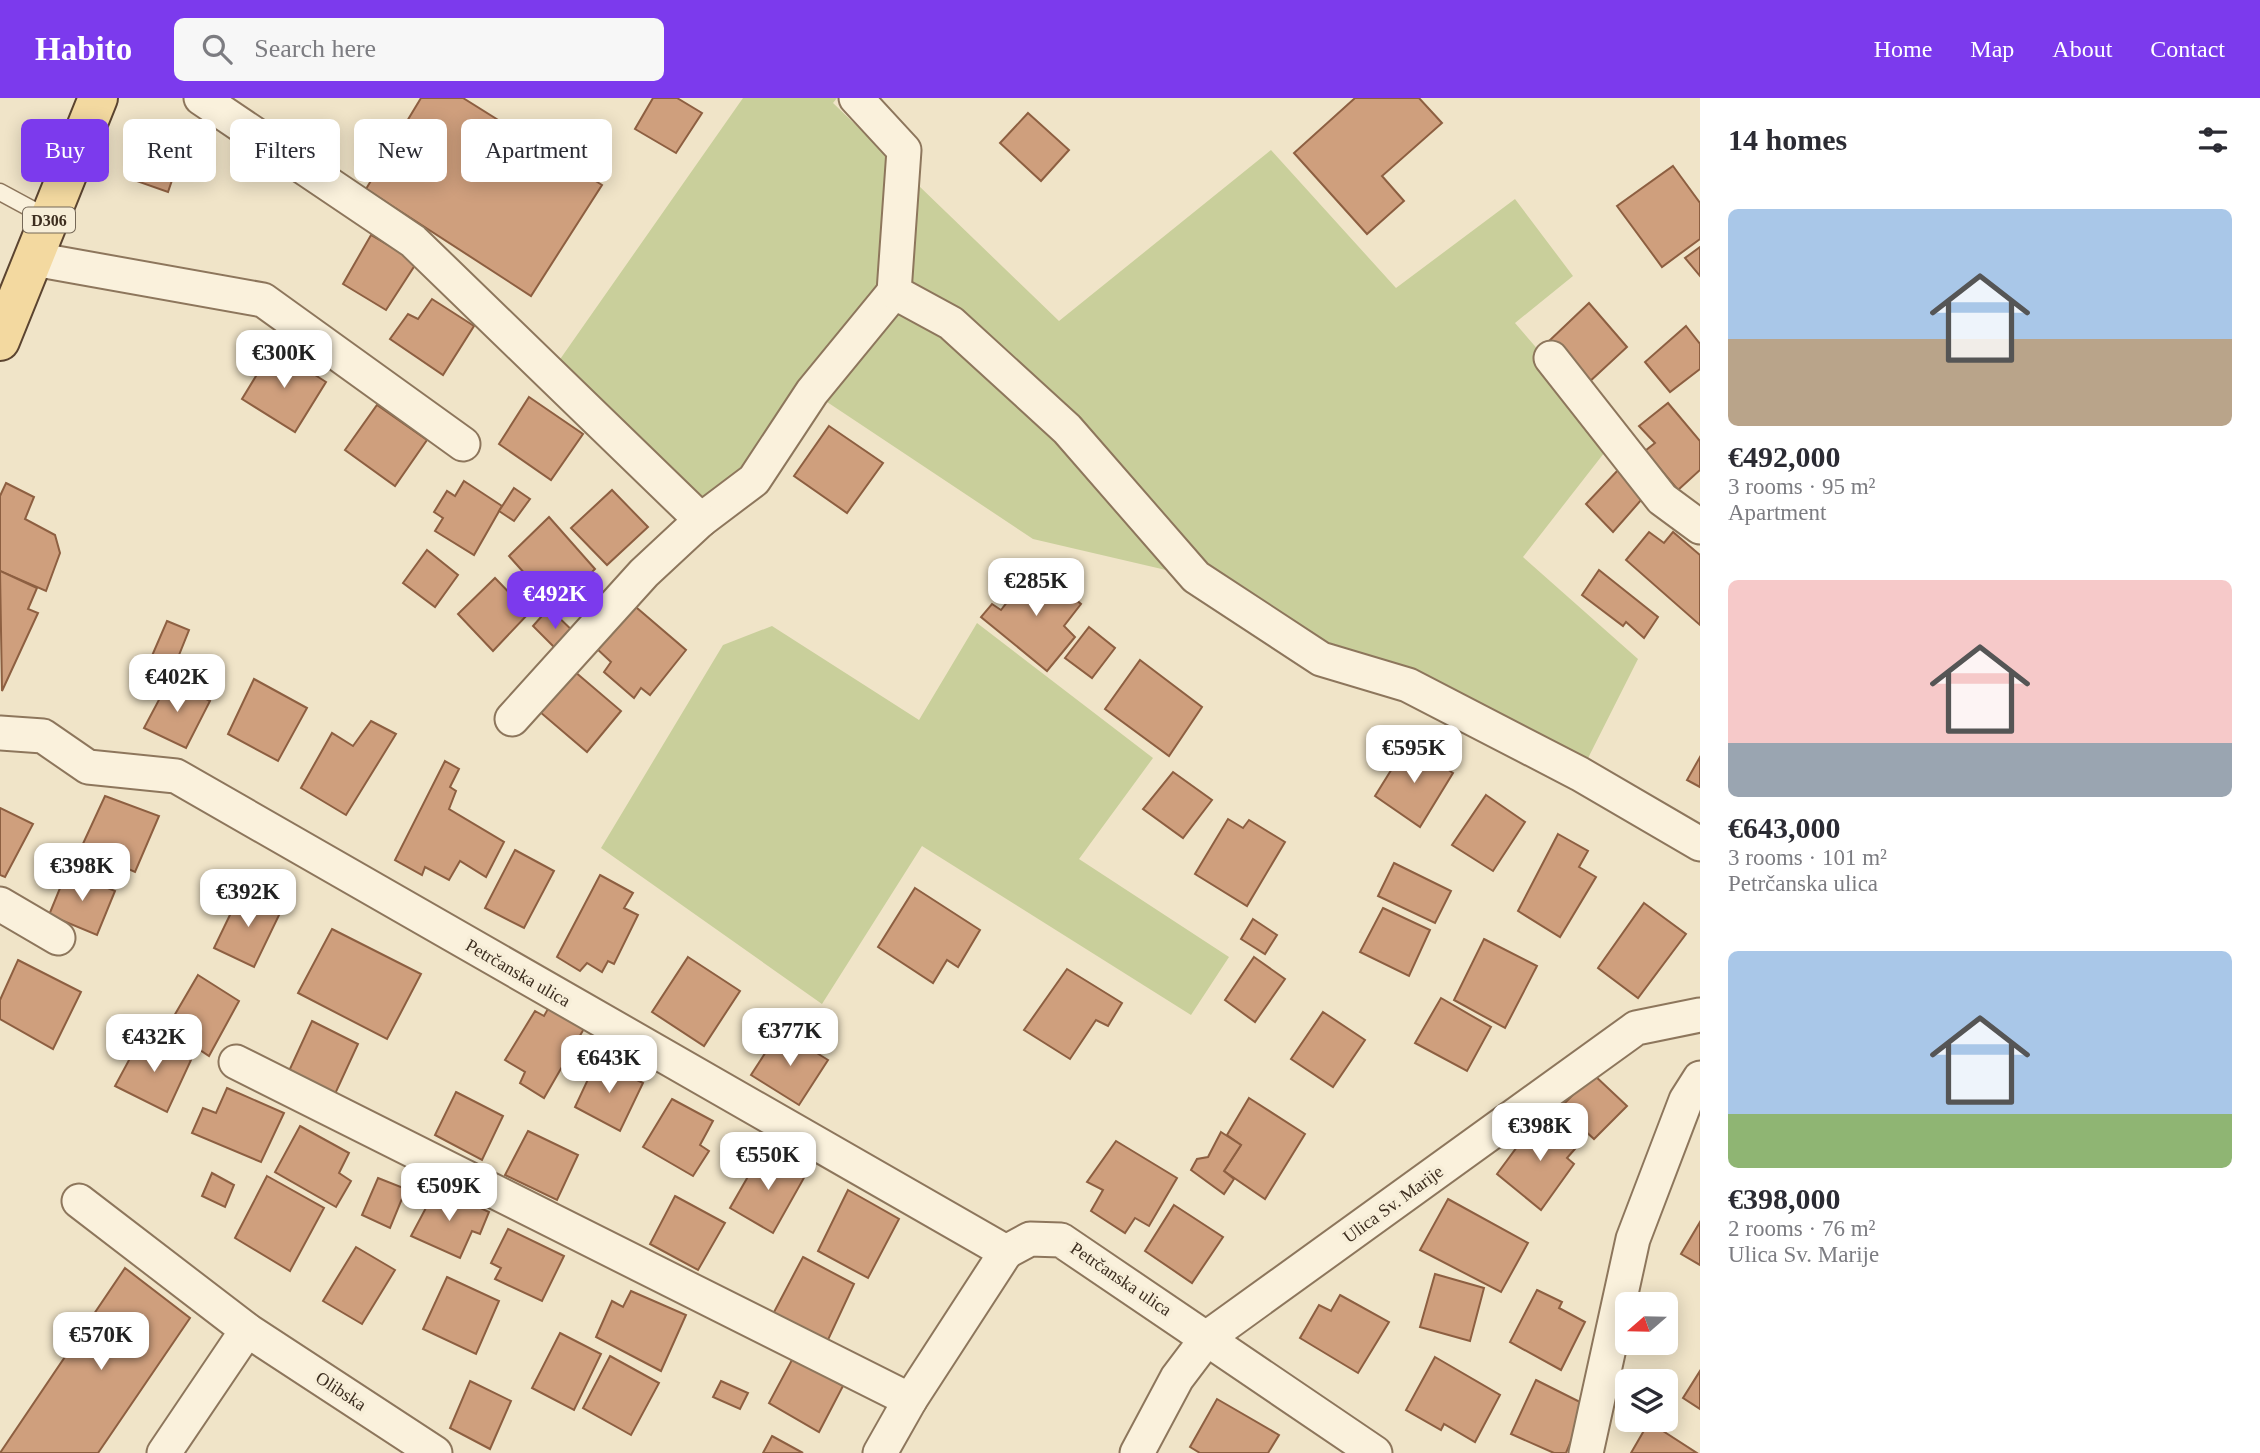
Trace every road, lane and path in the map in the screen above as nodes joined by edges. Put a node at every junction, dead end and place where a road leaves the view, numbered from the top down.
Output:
1 (98, 98) edge
2 (201, 98) edge
3 (856, 98) edge
4 (0, 192) edge
5 (50, 219) junction
6 (34, 259) junction
7 (894, 292) junction
8 (0, 341) edge
9 (1551, 358) dead end
10 (463, 444) dead end
11 (701, 520) junction
12 (1700, 527) edge
13 (512, 719) dead end
14 (0, 733) edge
15 (1700, 844) edge
16 (0, 904) edge
17 (58, 938) dead end
18 (1700, 1015) edge
19 (236, 1062) dead end
20 (1700, 1078) edge
21 (79, 1201) dead end
22 (1006, 1252) junction
23 (247, 1330) junction
24 (1208, 1338) junction
25 (910, 1400) junction
26 (423, 1450) edge
27 (164, 1453) edge
28 (880, 1453) edge
29 (1137, 1453) edge
30 (1375, 1453) edge
31 (1586, 1453) edge

1 - 5 main road, D306
2 - 11 street
3 - 7 street
4 - 5 lane
5 - 6 main road, D306
6 - 8 main road, D306
6 - 10 street
7 - 11 street
7 - 15 street
9 - 12 street
11 - 13 street
14 - 22 street, Petrčanska ulica
16 - 17 street
18 - 24 street, Ulica Sv. Marije
19 - 25 street
20 - 31 street
21 - 23 street, Olibska
22 - 24 street, Petrčanska ulica
22 - 25 street
23 - 26 street, Olibska
23 - 27 street
24 - 29 street, Ulica Sv. Marije
24 - 30 street, Petrčanska ulica
25 - 28 street

